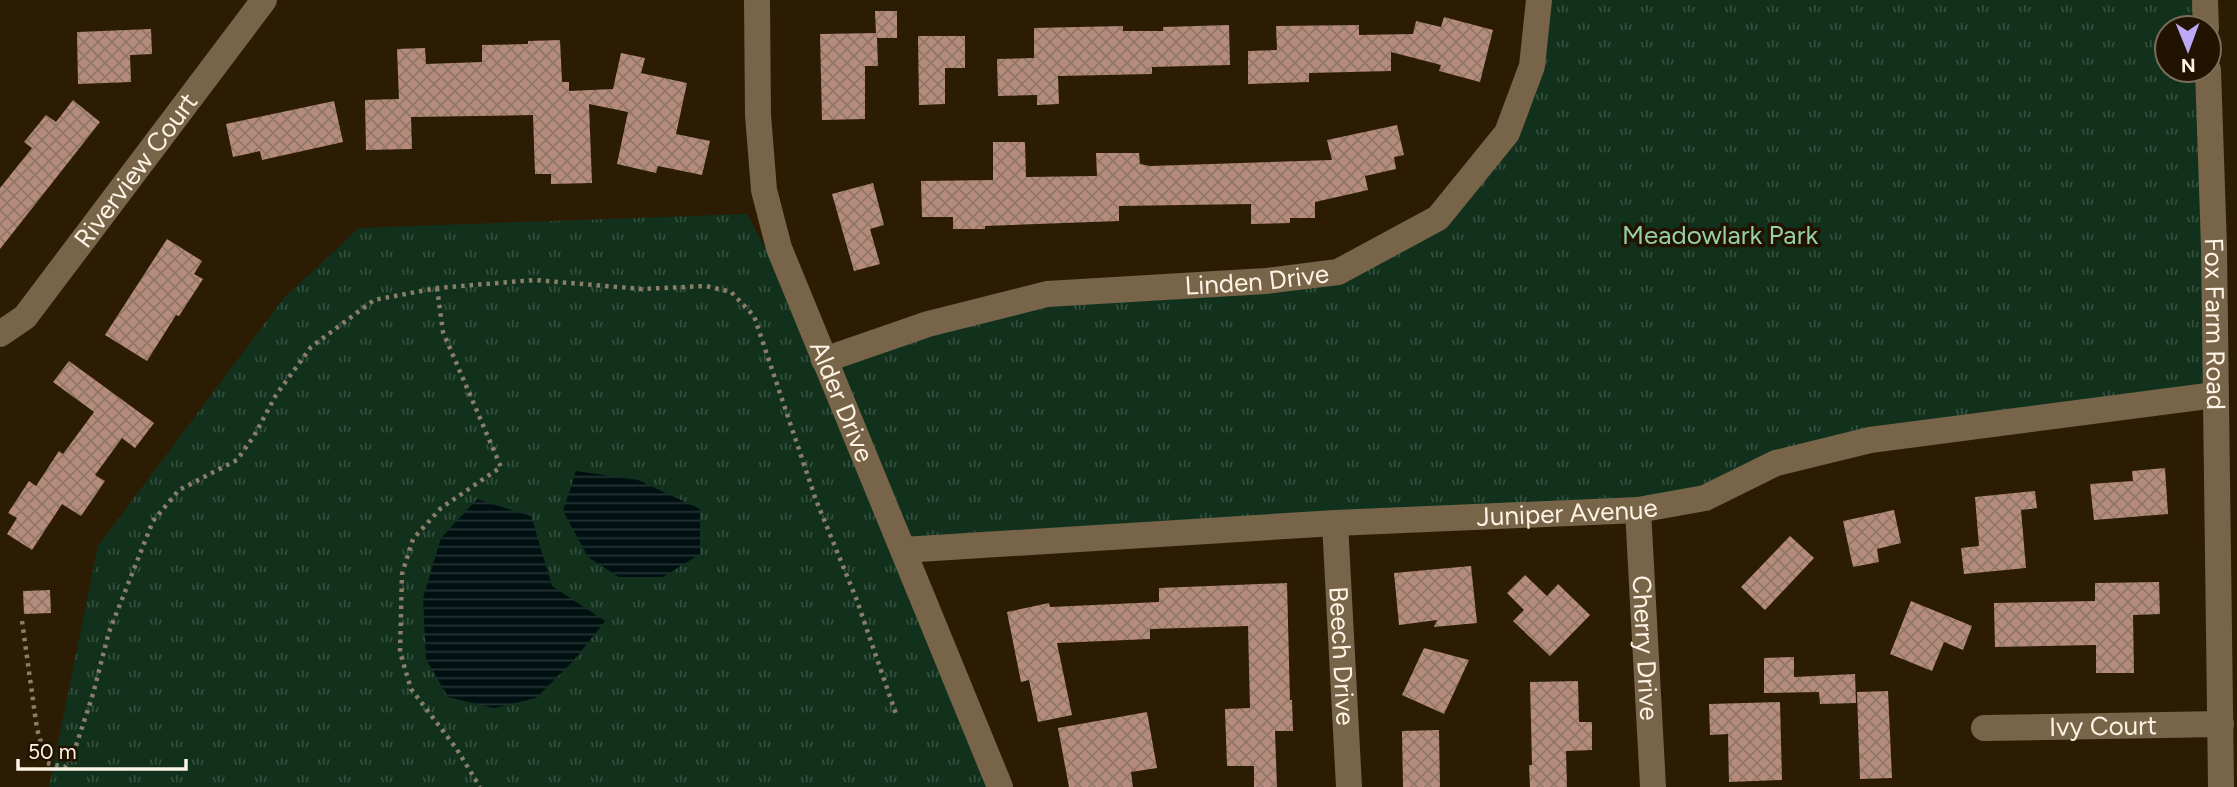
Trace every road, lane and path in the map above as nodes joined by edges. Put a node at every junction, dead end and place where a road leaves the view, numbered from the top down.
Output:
1 (264, 0) edge
2 (757, 0) edge
3 (1539, 0) edge
4 (2209, 84) edge
5 (2225, 247) edge
6 (437, 288) junction
7 (0, 334) edge
8 (824, 360) junction
9 (2215, 395) junction
10 (1637, 510) junction
11 (1335, 523) junction
12 (2227, 545) edge
13 (903, 550) junction
14 (22, 621) dead end
15 (896, 714) dead end
16 (2221, 724) junction
17 (1984, 728) dead end
18 (480, 787) edge
19 (1000, 787) edge
20 (1349, 787) edge
21 (1653, 787) edge
22 (2221, 787) edge

1 - 7 street, Riverview Court
2 - 8 street, Alder Drive
3 - 8 street, Linden Drive
4 - 5 street, Fox Farm Road
5 - 9 street, Fox Farm Road
6 - 14 path
6 - 15 path
6 - 18 path
8 - 13 street, Alder Drive
9 - 10 street, Juniper Avenue
9 - 12 street, Fox Farm Road
10 - 11 street, Juniper Avenue
10 - 21 street, Cherry Drive
11 - 13 street, Juniper Avenue
11 - 20 street, Beech Drive
12 - 16 street, Fox Farm Road
13 - 19 street, Alder Drive
16 - 17 street, Ivy Court
16 - 22 street, Fox Farm Road

